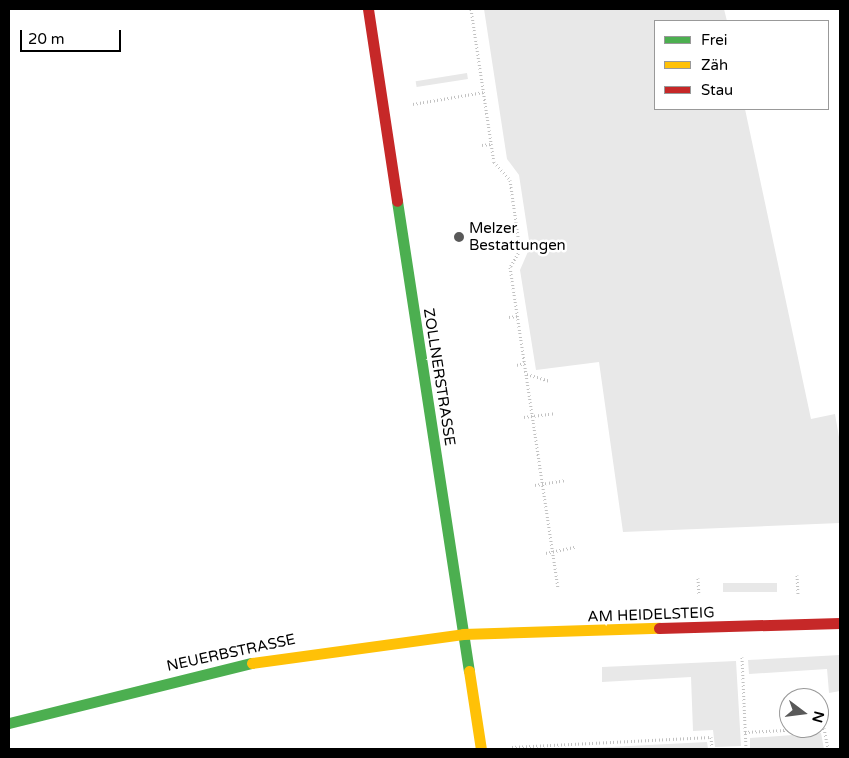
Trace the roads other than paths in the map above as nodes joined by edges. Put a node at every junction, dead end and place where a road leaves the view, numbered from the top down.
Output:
1 (368, 9) edge
2 (840, 623) edge
3 (463, 634) junction
4 (9, 724) edge
5 (481, 749) edge

1 - 3 street, ZOLLNERSTRASSE
2 - 3 street, AM HEIDELSTEIG
3 - 4 street, NEUERBSTRASSE
3 - 5 street, ZOLLNERSTRASSE

